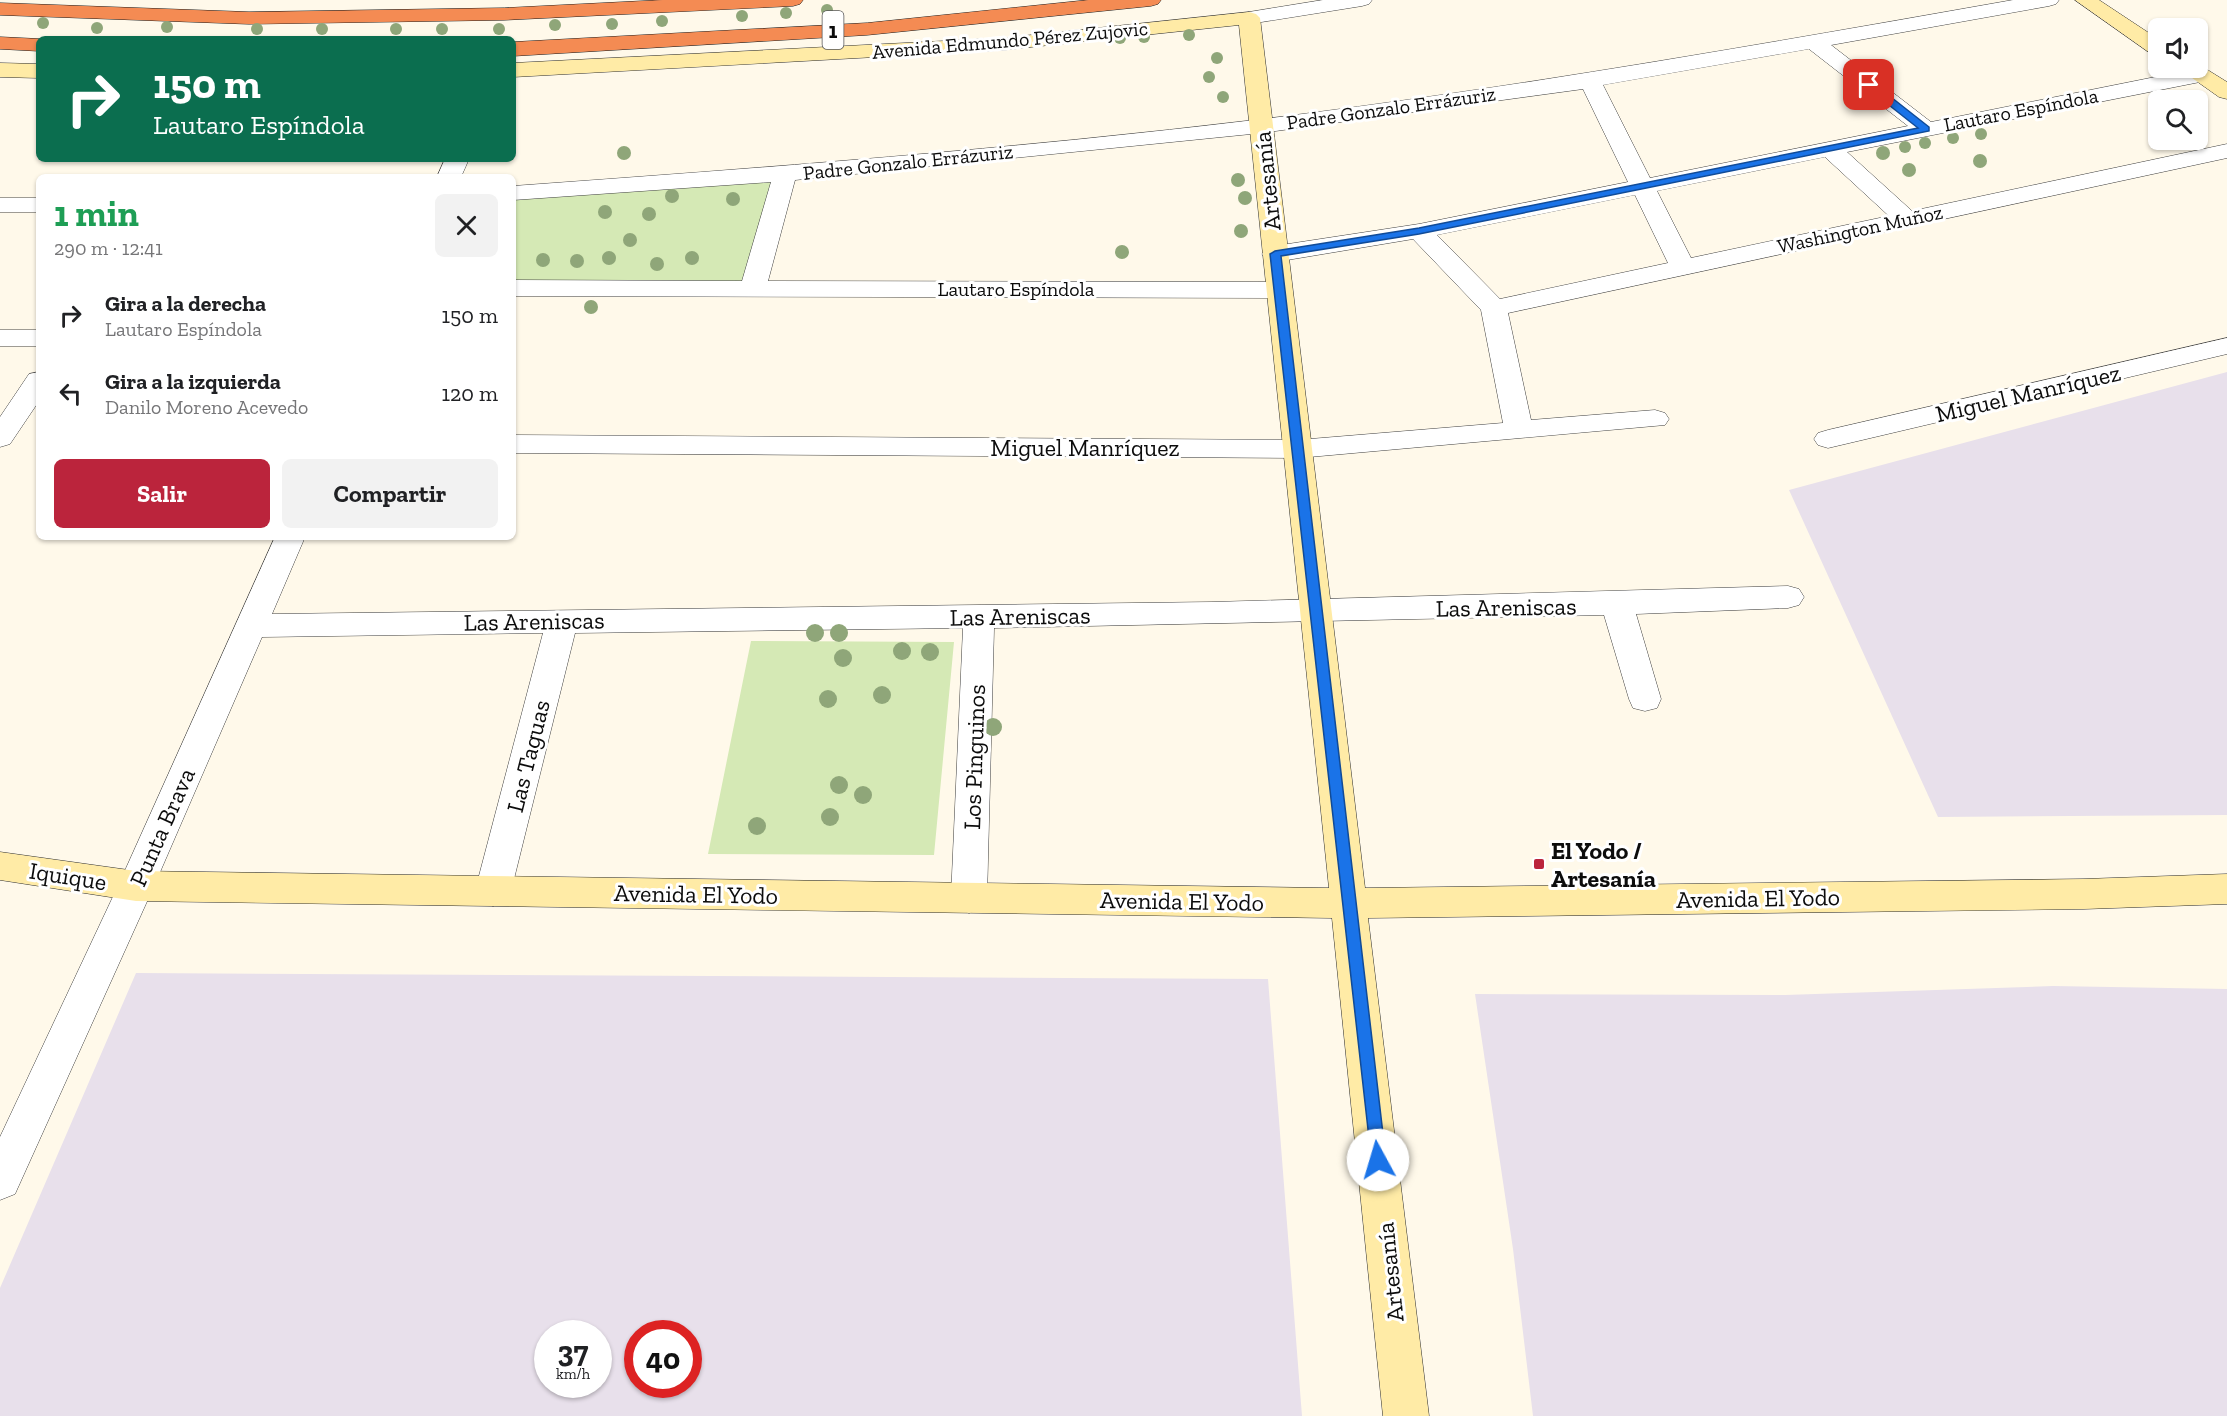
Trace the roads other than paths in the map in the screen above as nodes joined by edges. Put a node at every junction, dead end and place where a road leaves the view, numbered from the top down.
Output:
1 (793, 0) edge
2 (1151, 0) edge
3 (1362, 0) edge
4 (2049, 0) edge
5 (2085, 0) edge
6 (0, 9) edge
7 (1249, 18) junction
8 (2148, 41) edge
9 (1812, 42) junction
10 (0, 43) edge
11 (36, 45) edge
12 (516, 49) edge
13 (0, 70) edge
14 (516, 70) edge
15 (36, 71) edge
16 (2163, 78) edge
17 (2206, 78) edge
18 (1590, 81) junction
19 (2227, 92) edge
20 (1261, 126) junction
21 (1926, 129) junction
22 (1830, 148) junction
23 (2227, 151) edge
24 (785, 174) junction
25 (1642, 186) junction
26 (516, 193) edge
27 (36, 204) edge
28 (0, 205) edge
29 (1906, 219) junction
30 (1419, 231) junction
31 (1275, 254) junction
32 (1683, 267) junction
33 (516, 288) edge
34 (753, 288) junction
35 (1279, 290) junction
36 (1494, 308) junction
37 (0, 338) edge
38 (36, 338) edge
39 (2227, 346) edge
40 (36, 384) edge
41 (1655, 419) dead end
42 (1519, 430) junction
43 (0, 438) edge
44 (1828, 439) dead end
45 (516, 444) edge
46 (1298, 449) junction
47 (289, 540) edge
48 (1788, 597) dead end
49 (1617, 604) junction
50 (1316, 612) junction
51 (979, 617) junction
52 (562, 620) junction
53 (251, 626) junction
54 (1645, 699) dead end
55 (0, 866) edge
56 (136, 886) junction
57 (2227, 888) edge
58 (493, 891) junction
59 (969, 898) junction
60 (1349, 903) junction
61 (0, 1181) edge
62 (1406, 1416) edge

1 - 6 highway, 1
2 - 12 highway, Avenida Edmundo Pérez Zujovic / 1
3 - 7 street, Avenida Edmundo Pérez Zujovic
4 - 9 street, Padre Gonzalo Errázuriz
5 - 8 street
7 - 14 street, Avenida Edmundo Pérez Zujovic
7 - 20 street, Artesanía
9 - 18 street, Padre Gonzalo Errázuriz
9 - 21 street
10 - 11 highway
13 - 15 street
16 - 21 street, Lautaro Espíndola
17 - 19 street
18 - 20 street, Padre Gonzalo Errázuriz
18 - 25 street
20 - 24 street, Padre Gonzalo Errázuriz
20 - 31 street, Artesanía
21 - 22 street, Lautaro Espíndola
22 - 25 street, Lautaro Espíndola
22 - 29 street
23 - 29 street, Washington Muñoz
24 - 26 street, Padre Gonzalo Errázuriz
24 - 34 street
25 - 30 street, Lautaro Espíndola
25 - 32 street
27 - 28 street
29 - 32 street, Washington Muñoz
30 - 31 street, Lautaro Espíndola
30 - 36 street
31 - 35 street, Artesanía
32 - 36 street, Washington Muñoz
33 - 34 street, Lautaro Espíndola
34 - 35 street, Lautaro Espíndola
35 - 46 street, Artesanía
36 - 42 street
37 - 38 street
39 - 44 street, Miguel Manríquez
40 - 43 street
41 - 42 street, Miguel Manríquez
42 - 46 street, Miguel Manríquez
45 - 46 street, Miguel Manríquez
46 - 50 street, Artesanía
47 - 53 street, Punta Brava
48 - 49 street, Las Areniscas
49 - 50 street, Las Areniscas
49 - 54 street
50 - 51 street, Las Areniscas
50 - 60 street, Artesanía
51 - 52 street, Las Areniscas
51 - 59 street, Los Pinguinos
52 - 53 street, Las Areniscas
52 - 58 street, Las Taguas
53 - 56 street, Punta Brava
55 - 56 street, Iquique
56 - 58 street, Avenida El Yodo
56 - 61 street, Punta Brava
57 - 60 street, Avenida El Yodo
58 - 59 street, Avenida El Yodo
59 - 60 street, Avenida El Yodo
60 - 62 street, Artesanía

